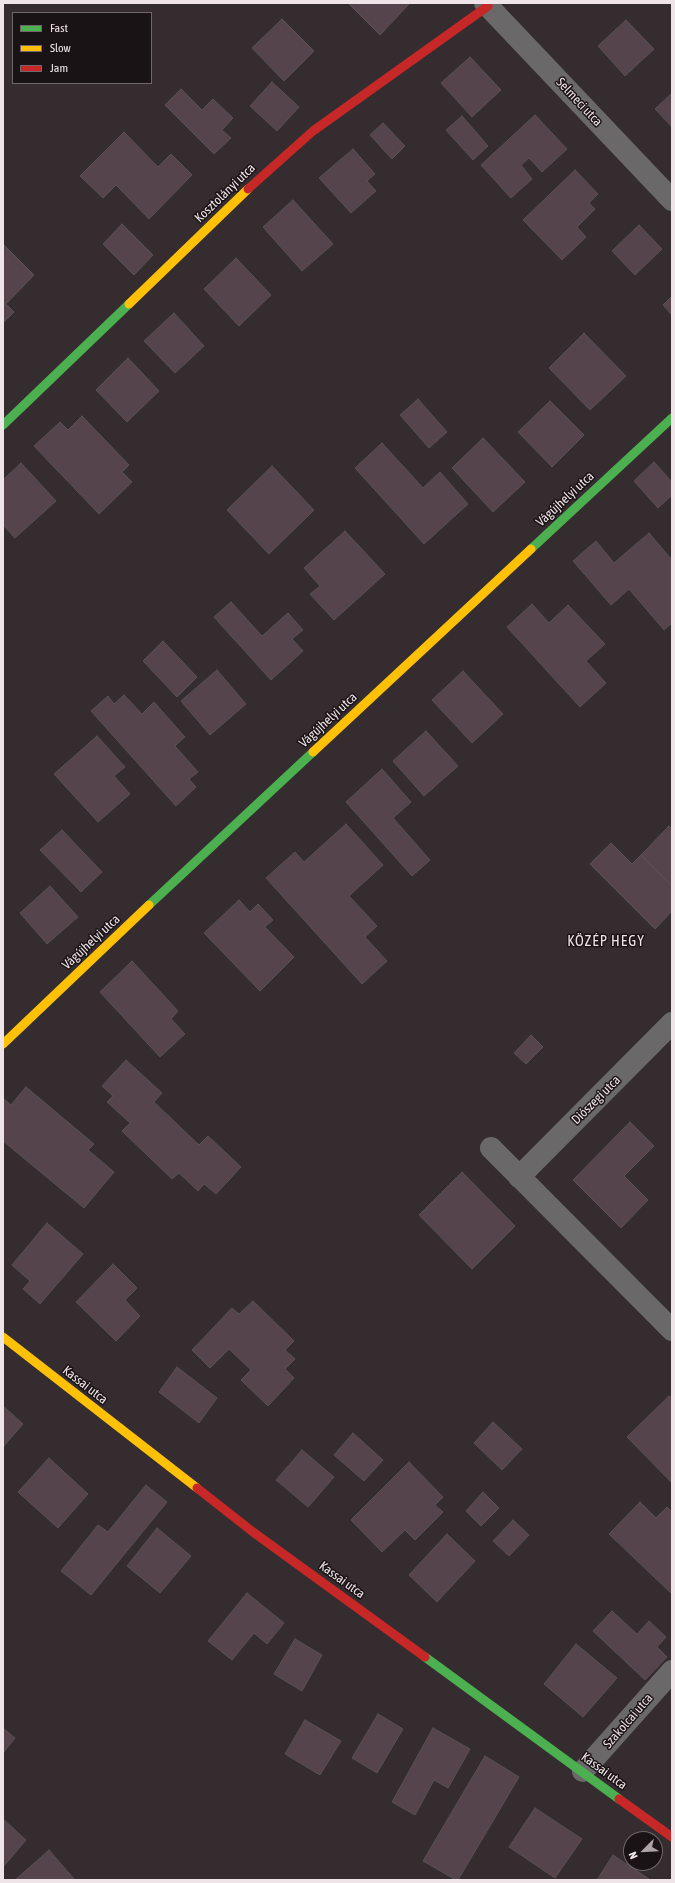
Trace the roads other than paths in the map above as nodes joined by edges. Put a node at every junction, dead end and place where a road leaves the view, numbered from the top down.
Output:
1 (487, 5) edge
2 (672, 200) edge
3 (672, 418) edge
4 (3, 425) edge
5 (672, 1023) edge
6 (3, 1044) edge
7 (491, 1148) dead end
8 (519, 1177) junction
9 (672, 1330) edge
10 (3, 1337) edge
11 (672, 1671) edge
12 (583, 1771) junction
13 (672, 1837) edge

1 - 2 street, Selmeci utca
1 - 4 street, Kosztolányi utca
3 - 6 street, Vágújhelyi utca
5 - 8 street, Diószegi utca
7 - 8 street
8 - 9 street
10 - 12 street, Kassai utca
11 - 12 street, Szakolcai utca
12 - 13 street, Kassai utca

